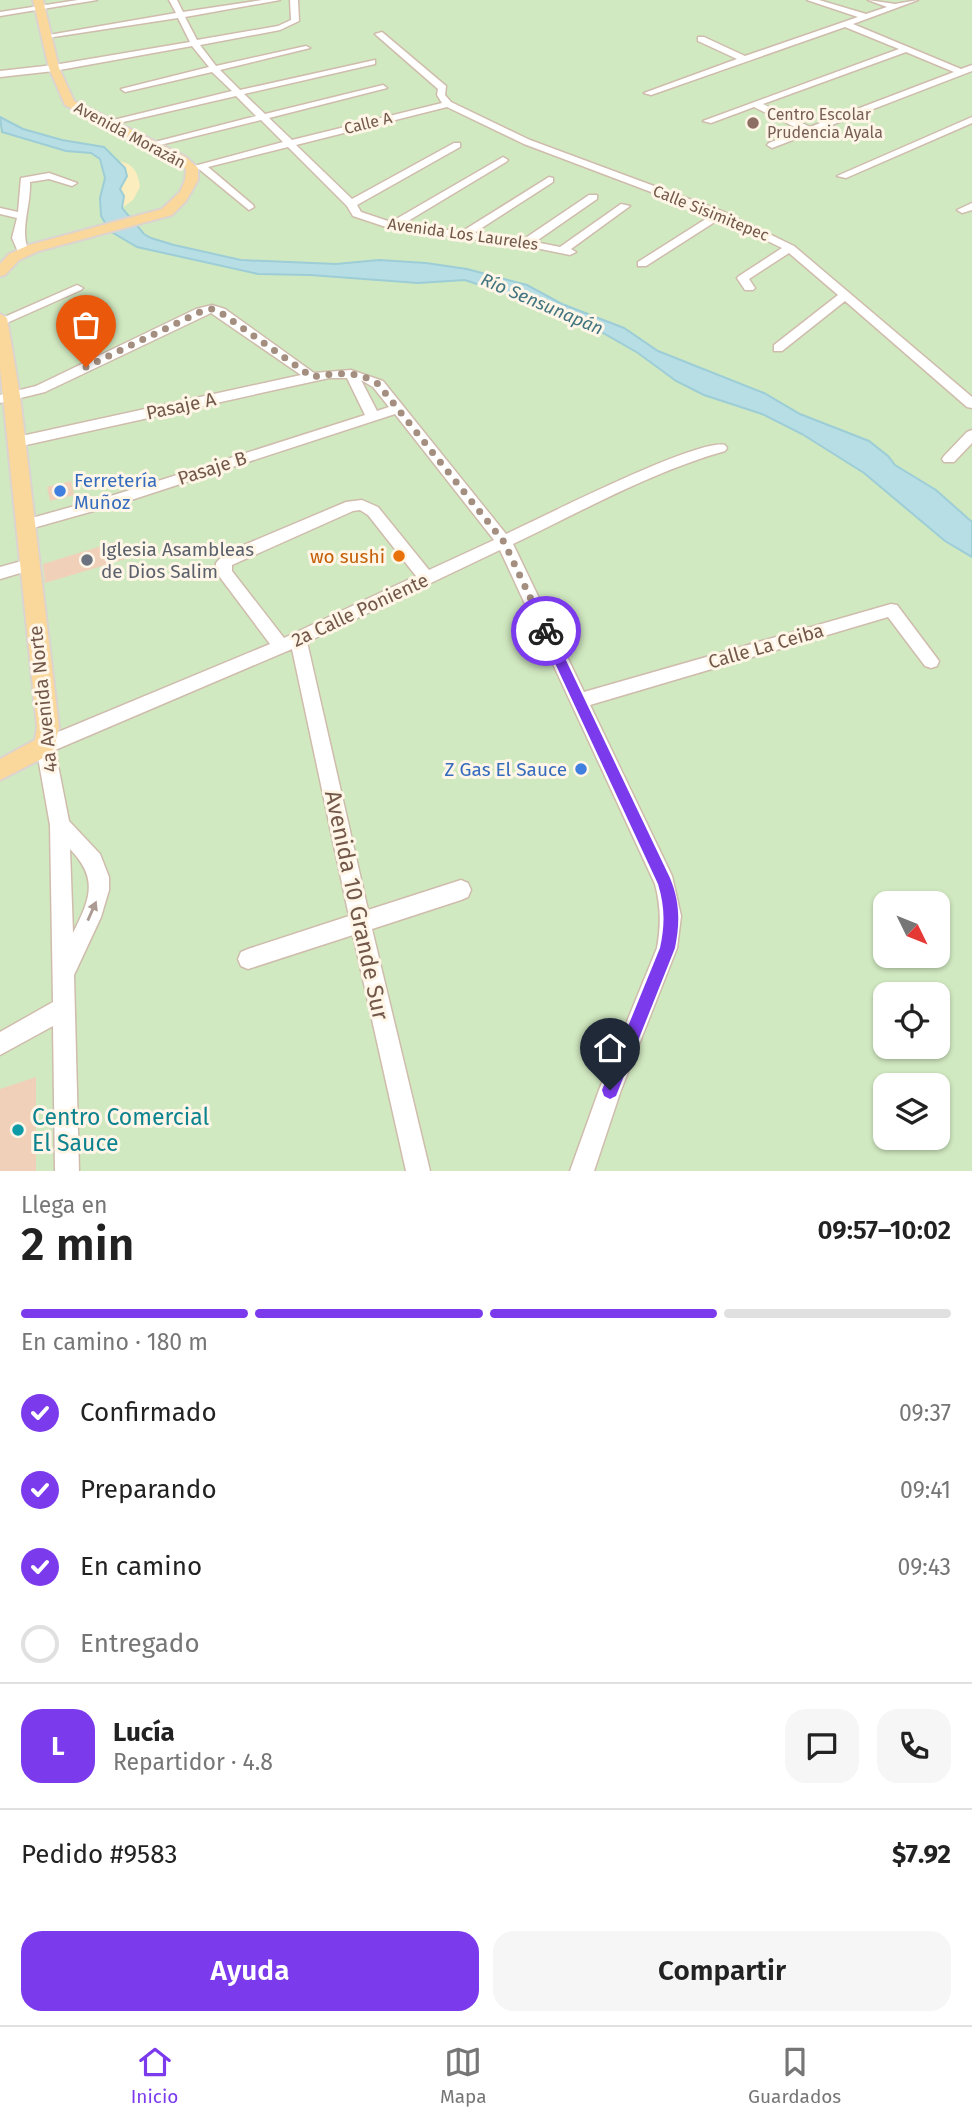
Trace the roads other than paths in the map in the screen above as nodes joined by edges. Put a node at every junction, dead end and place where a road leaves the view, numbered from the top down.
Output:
1 (93, 0) edge
2 (173, 0) edge
3 (275, 0) edge
4 (295, 0) edge
5 (811, 0) edge
6 (872, 0) edge
7 (828, 2) edge
8 (905, 2) edge
9 (39, 4) edge
10 (0, 14) edge
11 (181, 15) junction
12 (867, 17) junction
13 (846, 24) junction
14 (379, 34) dead end
15 (47, 36) junction
16 (701, 39) dead end
17 (195, 44) junction
18 (306, 48) dead end
19 (906, 50) junction
20 (746, 60) junction
21 (372, 62) dead end
22 (54, 68) junction
23 (972, 68) edge
24 (215, 70) junction
25 (961, 72) junction
26 (0, 74) edge
27 (383, 88) dead end
28 (125, 89) dead end
29 (238, 93) junction
30 (648, 93) dead end
31 (448, 104) junction
32 (755, 104) junction
33 (262, 118) junction
34 (972, 120) edge
35 (708, 121) dead end
36 (106, 122) junction
37 (810, 131) junction
38 (287, 143) junction
39 (152, 144) junction
40 (457, 145) dead end
41 (772, 145) dead end
42 (503, 160) dead end
43 (196, 167) junction
44 (842, 176) dead end
45 (549, 180) dead end
46 (72, 183) dead end
47 (593, 197) dead end
48 (351, 204) junction
49 (625, 206) dead end
50 (249, 207) dead end
51 (0, 211) edge
52 (720, 214) junction
53 (22, 216) junction
54 (392, 226) junction
55 (462, 236) junction
56 (526, 243) junction
57 (790, 248) junction
58 (23, 252) junction
59 (642, 264) dead end
60 (0, 272) edge
61 (77, 288) dead end
62 (749, 288) dead end
63 (845, 296) junction
64 (0, 321) edge
65 (778, 348) dead end
66 (348, 373) junction
67 (312, 377) junction
68 (6, 398) edge
69 (972, 404) edge
70 (397, 409) junction
71 (373, 417) junction
72 (972, 435) edge
73 (17, 442) junction
74 (720, 448) dead end
75 (949, 460) dead end
76 (26, 525) junction
77 (504, 542) junction
78 (29, 565) junction
79 (0, 573) edge
80 (426, 578) junction
81 (290, 643) junction
82 (931, 661) dead end
83 (579, 701) junction
84 (45, 746) junction
85 (0, 770) edge
86 (60, 825) junction
87 (461, 890) dead end
88 (360, 922) junction
89 (248, 959) dead end
90 (63, 973) junction
91 (64, 1008) junction
92 (0, 1044) edge
93 (67, 1171) edge
94 (418, 1171) edge
95 (582, 1171) edge

1 - 9 street
2 - 11 street, Avenida Los Laureles
3 - 11 street
4 - 17 street
5 - 7 street
6 - 8 street
7 - 12 street
8 - 12 street
9 - 10 street
9 - 15 main road, Avenida Morazán
11 - 15 street
11 - 17 street, Avenida Los Laureles
12 - 13 street
13 - 19 street
13 - 20 street
14 - 31 street
15 - 22 main road, Avenida Morazán
16 - 20 street
17 - 22 street
17 - 24 street, Avenida Los Laureles
18 - 24 street
19 - 25 street
19 - 32 street
20 - 30 street
21 - 29 street
22 - 26 street
22 - 36 main road, Avenida Morazán
23 - 25 street
24 - 28 street
24 - 29 street, Avenida Los Laureles
25 - 37 street
27 - 33 street
29 - 33 street, Avenida Los Laureles
29 - 36 street
31 - 38 street, Calle A
31 - 52 street, Calle Sisimitepec
32 - 35 street
32 - 37 street
33 - 38 street, Avenida Los Laureles
33 - 39 street
34 - 44 street
36 - 39 main road, Avenida Morazán
37 - 41 street
38 - 43 street, Calle A
38 - 48 street, Avenida Los Laureles
39 - 43 main road, Avenida Morazán
40 - 48 street
42 - 54 street
43 - 50 street
43 - 58 main road, Avenida Morazán
45 - 55 street
46 - 53 street
47 - 56 street
48 - 54 street, Avenida Los Laureles
49 - 56 street, Avenida Los Laureles
51 - 53 street
52 - 57 street, Calle Sisimitepec
52 - 59 street
53 - 58 street
54 - 55 street, Avenida Los Laureles
55 - 56 street, Avenida Los Laureles
57 - 62 street
57 - 63 street, Calle Sisimitepec
58 - 60 main road
61 - 64 street
63 - 65 street
63 - 69 street, Calle Sisimitepec
64 - 68 main road, 4a Avenida Norte
66 - 67 street, Pasaje A
66 - 70 street
66 - 71 street
67 - 68 street
67 - 73 street, Pasaje A
68 - 73 main road, 4a Avenida Norte
70 - 71 street, Pasaje B
70 - 77 street
71 - 76 street, Pasaje B
72 - 75 street
73 - 76 main road, 4a Avenida Norte
74 - 77 street, 2a Calle Poniente
76 - 78 main road, 4a Avenida Norte
77 - 80 street, 2a Calle Poniente
77 - 83 street
78 - 79 street
78 - 84 main road, 4a Avenida Norte
80 - 81 street, 2a Calle Poniente
80 - 81 street
81 - 84 street, 2a Calle Poniente
81 - 88 street, Avenida 10 Grande Sur
82 - 83 street, Calle La Ceiba
83 - 95 street
84 - 85 main road, 2a Calle Poniente
84 - 86 street, 4a Avenida Norte
86 - 90 street, 4a Avenida Norte
90 -> 86 street
87 - 88 street
88 - 89 street
88 - 94 street, Avenida 10 Grande Sur
90 - 91 street, 4a Avenida Norte
91 - 92 street
91 - 93 street, 4a Avenida Norte

